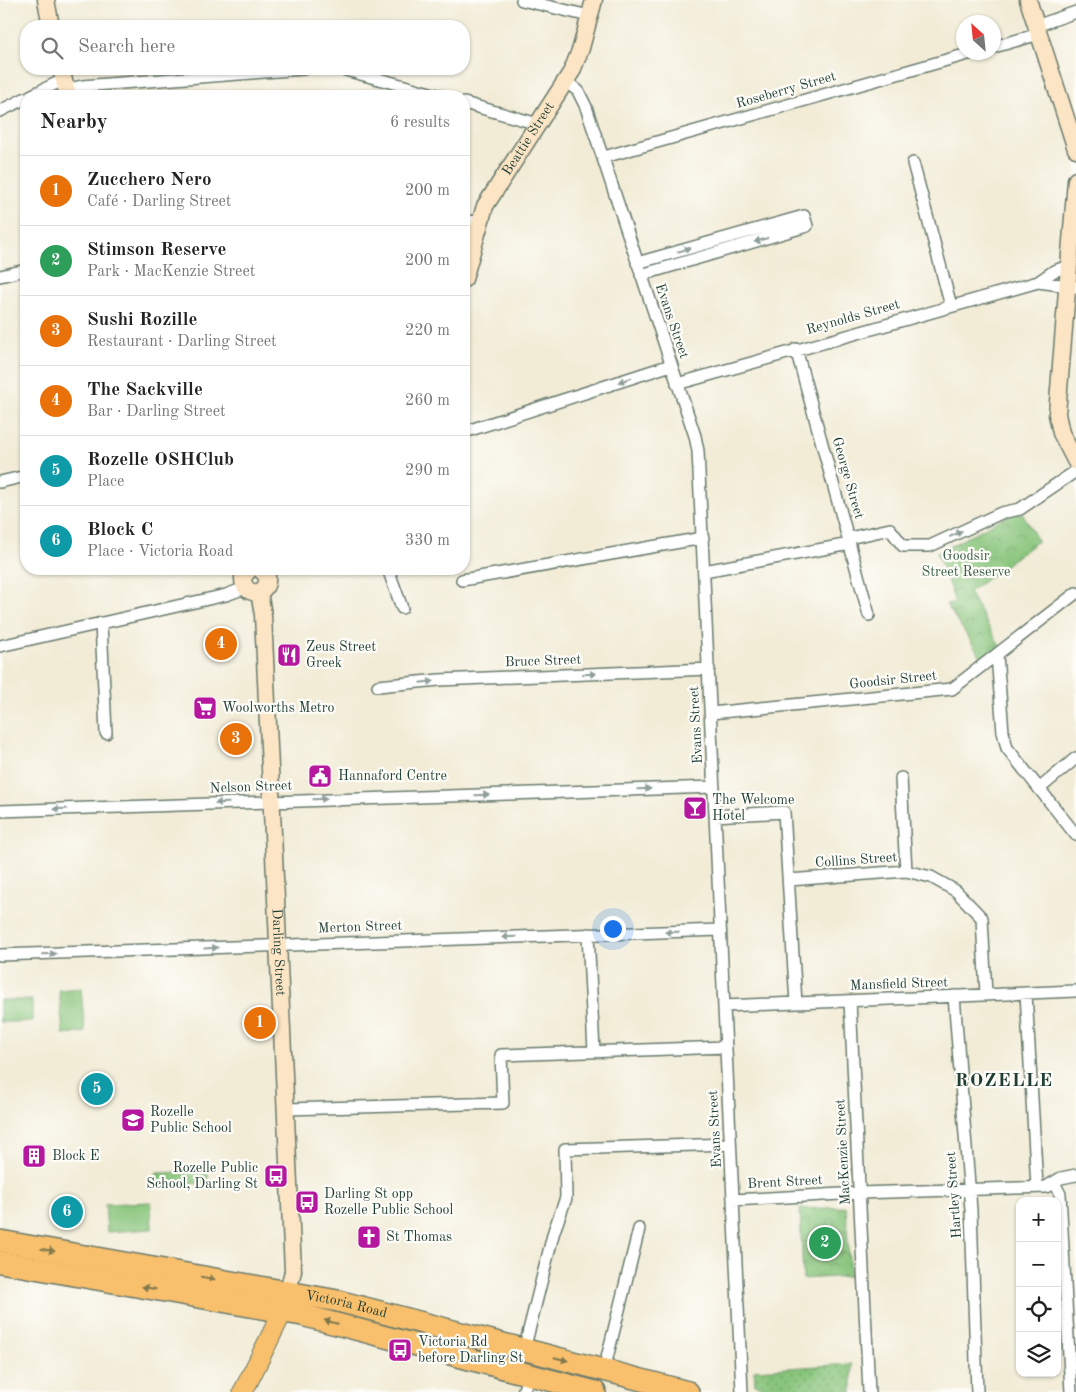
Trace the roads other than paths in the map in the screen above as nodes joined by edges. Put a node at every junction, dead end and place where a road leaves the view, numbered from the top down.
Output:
1 (46, 0) edge
2 (522, 0) edge
3 (1028, 0) edge
4 (592, 8) edge
5 (1076, 12) edge
6 (50, 20) edge
7 (1038, 30) junction
8 (1001, 44) edge
9 (956, 57) edge
10 (225, 75) edge
11 (364, 75) edge
12 (566, 81) junction
13 (65, 84) edge
14 (48, 90) edge
15 (419, 90) edge
16 (20, 101) edge
17 (470, 105) edge
18 (0, 111) edge
19 (538, 124) junction
20 (1076, 149) edge
21 (604, 157) junction
22 (913, 163) dead end
23 (1076, 180) edge
24 (471, 222) edge
25 (725, 238) junction
26 (729, 250) junction
27 (1069, 266) junction
28 (639, 269) junction
29 (20, 271) edge
30 (0, 276) edge
31 (1038, 282) junction
32 (1072, 286) edge
33 (951, 306) junction
34 (796, 349) junction
35 (671, 365) junction
36 (677, 384) junction
37 (470, 430) edge
38 (1076, 462) edge
39 (1076, 471) edge
40 (20, 477) edge
41 (0, 482) edge
42 (703, 538) junction
43 (850, 541) junction
44 (704, 571) junction
45 (246, 575) edge
46 (266, 575) edge
47 (390, 575) edge
48 (462, 580) dead end
49 (252, 590) junction
50 (1076, 593) edge
51 (402, 608) dead end
52 (869, 615) dead end
53 (101, 623) junction
54 (0, 646) edge
55 (997, 655) junction
56 (709, 669) junction
57 (378, 686) dead end
58 (710, 714) junction
59 (106, 733) dead end
60 (1076, 758) edge
61 (901, 778) dead end
62 (714, 787) junction
63 (1039, 789) junction
64 (271, 801) junction
65 (0, 811) edge
66 (715, 816) junction
67 (1076, 835) edge
68 (906, 871) junction
69 (789, 880) junction
70 (720, 930) junction
71 (588, 934) junction
72 (278, 945) junction
73 (0, 955) edge
74 (1076, 991) edge
75 (1026, 993) junction
76 (986, 995) junction
77 (954, 996) junction
78 (850, 1001) junction
79 (796, 1003) junction
80 (724, 1006) junction
81 (726, 1047) junction
82 (594, 1052) junction
83 (286, 1109) junction
84 (730, 1144) junction
85 (1076, 1174) edge
86 (1054, 1183) junction
87 (1037, 1186) junction
88 (968, 1190) junction
89 (860, 1193) junction
90 (733, 1200) junction
91 (639, 1229) dead end
92 (0, 1241) edge
93 (0, 1262) edge
94 (286, 1301) junction
95 (524, 1350) junction
96 (604, 1370) junction
97 (526, 1383) edge
98 (243, 1392) edge
99 (595, 1392) edge
100 (688, 1392) edge
101 (742, 1392) edge
102 (869, 1392) edge
103 (977, 1392) edge
104 (1071, 1392) edge

1 - 6 street
2 - 4 street
3 - 7 street
4 - 12 street, Beattie Street
5 - 7 street
7 - 8 street
7 - 20 street
9 - 21 street, Roseberry Street
10 - 13 street
11 - 15 street
12 - 19 street, Beattie Street
12 - 21 street, Evans Street
13 - 14 street
16 - 18 street
17 - 19 street
19 - 24 street, Beattie Street
21 - 28 street, Evans Street
22 - 33 street
23 - 27 street
25 - 26 street
25 -> 26 street
28 -> 25 street
26 - 28 street
27 - 31 street, Reynolds Street
27 - 32 street
28 - 35 street, Evans Street
29 - 30 street
31 - 32 street, Reynolds Street
31 - 33 street, Reynolds Street
32 - 38 street
33 - 34 street, Reynolds Street
34 - 36 street, Reynolds Street
34 - 43 street, George Street
35 - 36 street, Evans Street
35 -> 37 street
36 - 42 street, Evans Street
43 -> 39 street
40 - 41 street
42 - 44 street, Evans Street
42 - 48 street
43 - 44 street
43 - 52 street, George Street
44 - 56 street, Evans Street
45 - 49 street
46 - 49 street
47 - 51 street
49 - 53 street
49 - 64 street, Darling Street
50 - 55 street, Goodsir Street
53 - 54 street
53 - 59 street
55 - 58 street, Goodsir Street
55 - 63 street
57 -> 56 street, Bruce Street
56 - 58 street, Evans Street
58 - 62 street, Evans Street
60 - 63 street
61 - 68 street
64 -> 62 street, Nelson Street
62 - 66 street, Evans Street
63 - 67 street
64 -> 65 street, Nelson Street
64 - 72 street, Darling Street
66 - 69 street
66 - 70 street, Evans Street
68 - 69 street, Collins Street
68 - 76 street, Collins Street
69 - 79 street
70 -> 71 street, Merton Street
70 - 80 street, Evans Street
71 -> 72 street, Merton Street
71 - 82 street
73 -> 72 street, Merton Street
72 - 83 street, Darling Street
74 - 75 street, Mansfield Street
75 - 76 street, Mansfield Street
75 - 87 street
76 - 77 street, Mansfield Street
77 - 78 street, Mansfield Street
77 - 88 street, Hartley Street
78 - 79 street, Mansfield Street
78 - 89 street, MacKenzie Street
79 - 80 street, Mansfield Street
80 - 81 street, Evans Street
81 - 82 street
81 - 84 street, Evans Street
82 - 83 street
83 - 94 street, Darling Street
84 - 90 street, Evans Street
84 - 95 street
85 - 86 street, Brent Street
86 - 87 street, Brent Street
86 - 104 street
87 - 88 street, Brent Street
88 - 89 street, Brent Street
88 - 103 street, Hartley Street
89 - 90 street, Brent Street
89 - 102 street, MacKenzie Street
90 - 101 street, Evans Street
91 - 96 street
92 -> 94 highway, Victoria Road
94 -> 93 highway, Victoria Road
94 - 95 highway, Victoria Road
97 -> 94 highway, Victoria Road
94 - 98 main road, Darling Street
95 -> 96 highway, Victoria Road
96 - 100 highway, Victoria Road
97 - 99 highway, Victoria Road

